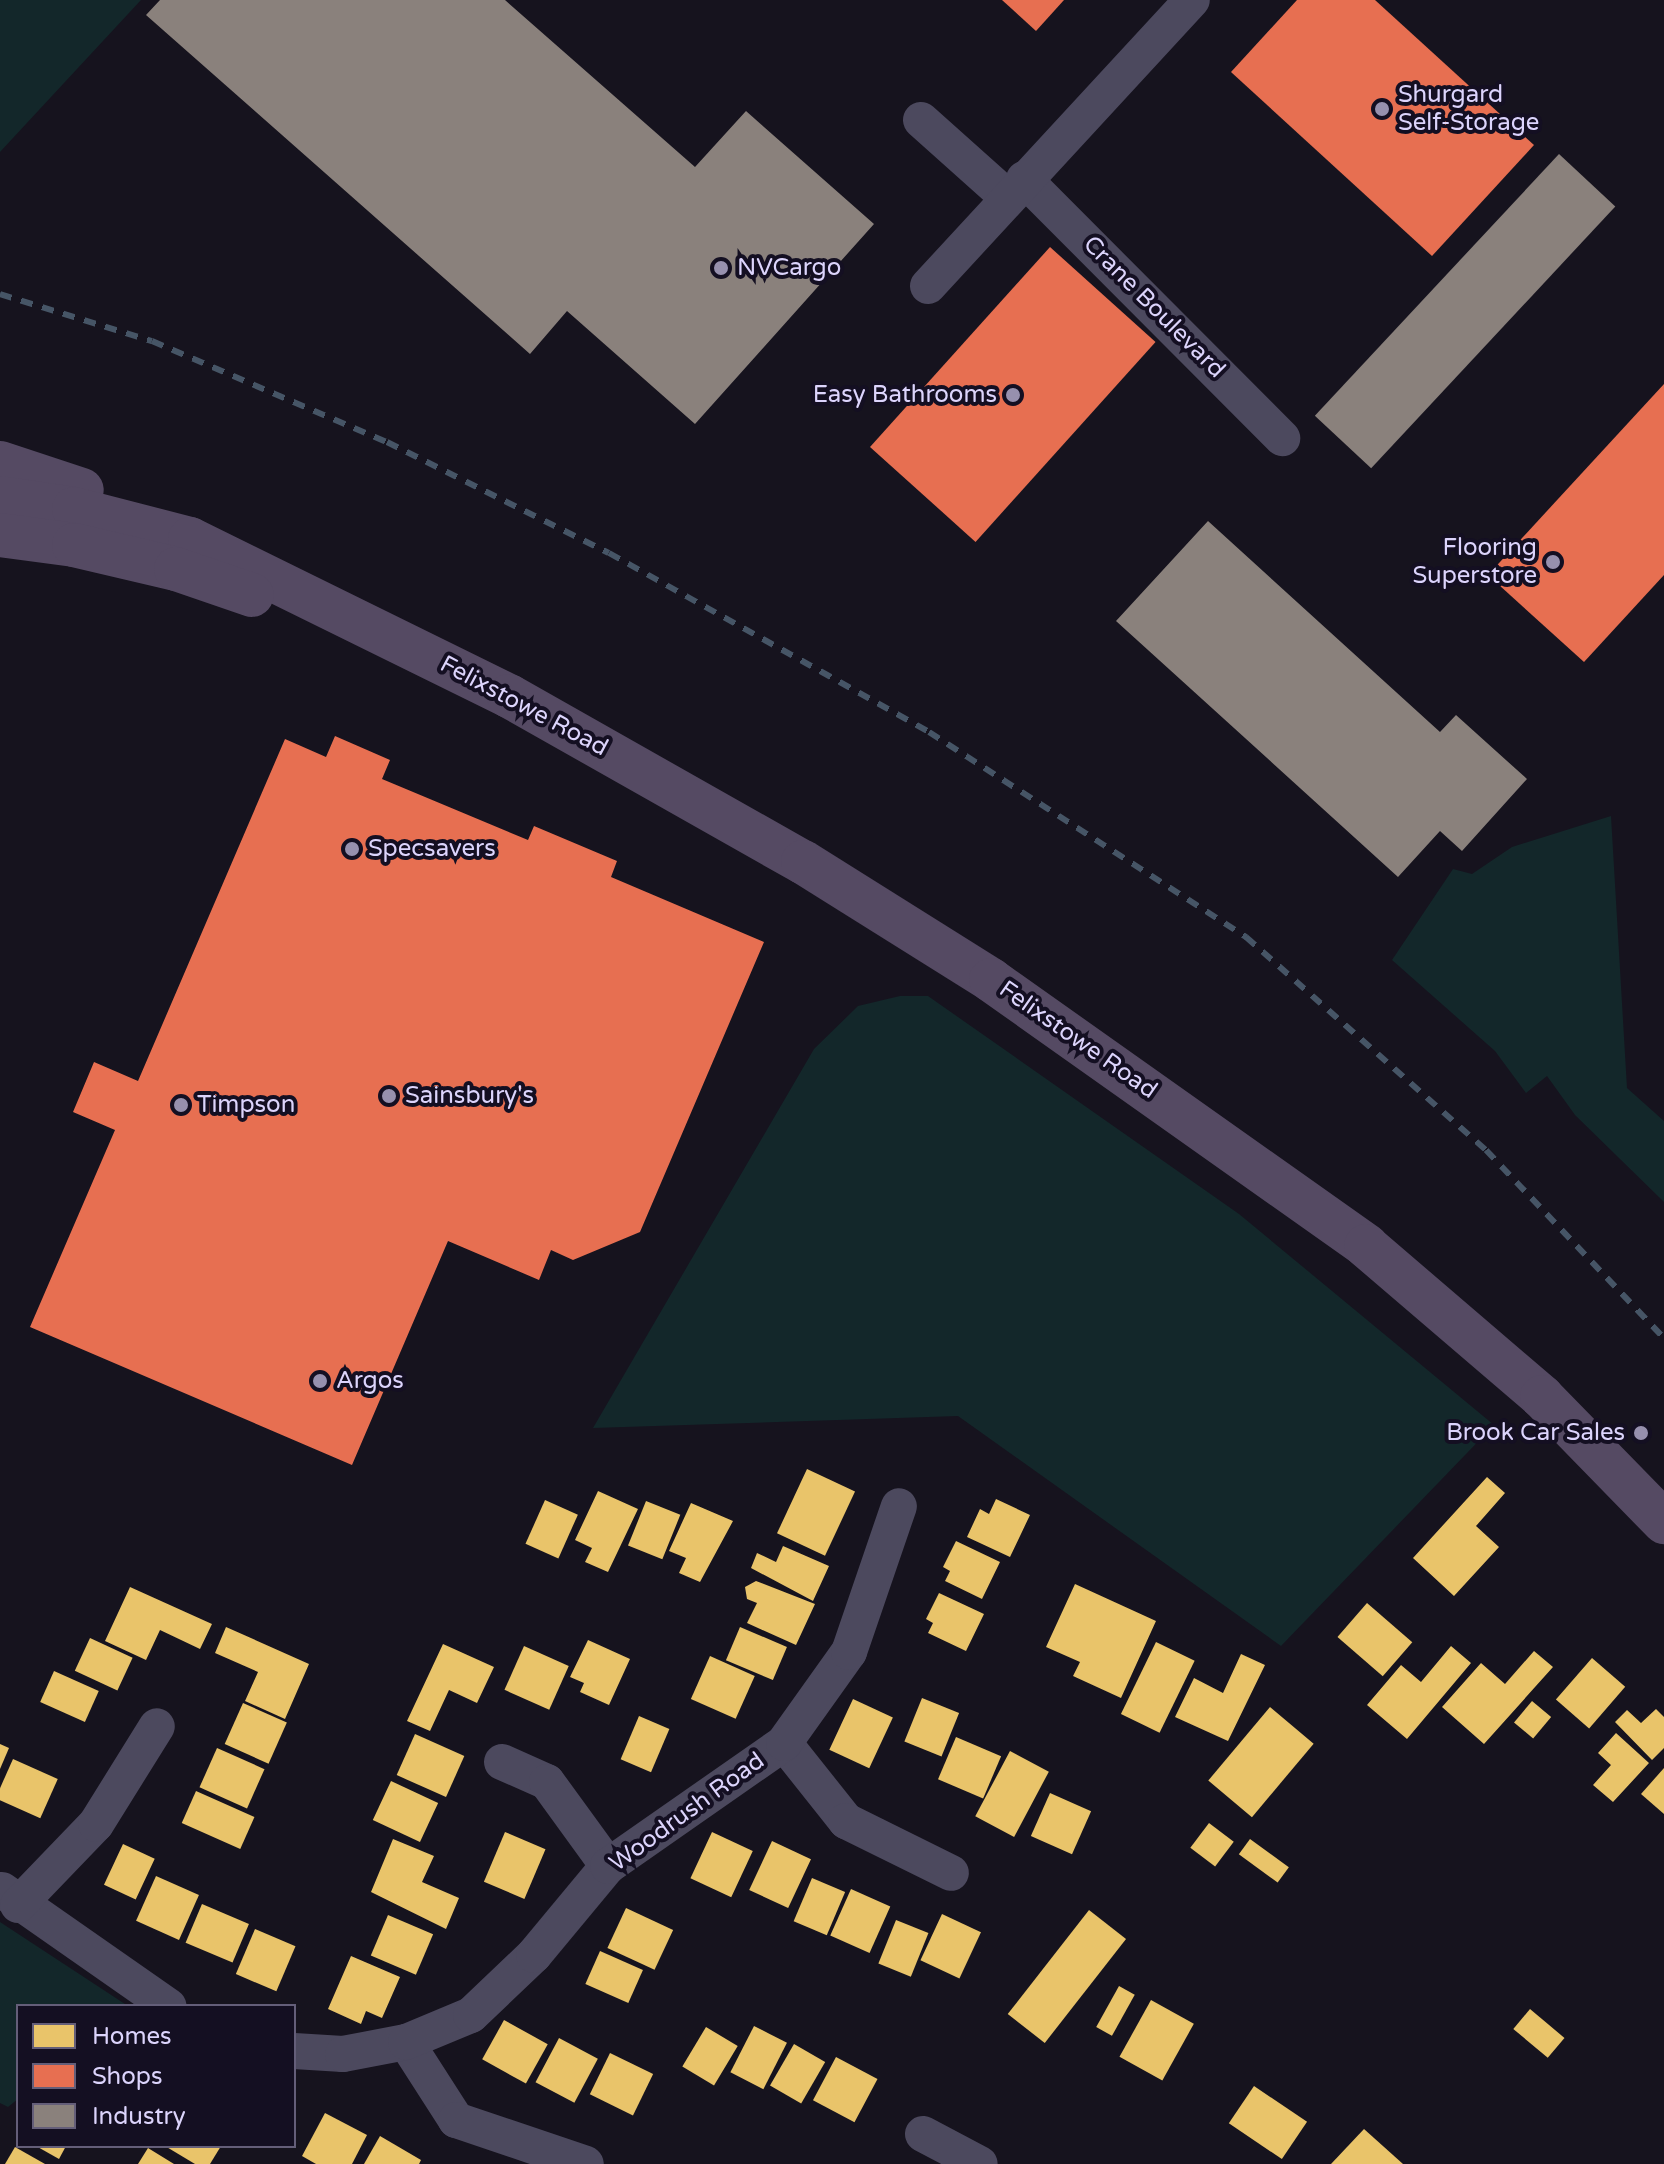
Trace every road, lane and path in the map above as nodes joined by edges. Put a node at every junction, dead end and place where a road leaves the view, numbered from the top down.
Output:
1 (1192, 0) edge
2 (921, 120) dead end
3 (1015, 188) junction
4 (928, 286) dead end
5 (1282, 438) dead end
6 (0, 463) edge
7 (0, 498) edge
8 (0, 535) edge
9 (190, 539) junction
10 (425, 653) junction
11 (899, 1506) dead end
12 (1664, 1522) edge
13 (157, 1726) dead end
14 (784, 1743) junction
15 (502, 1762) dead end
16 (608, 1866) junction
17 (951, 1873) dead end
18 (9, 1897) edge
19 (165, 2004) edge
20 (406, 2042) junction
21 (296, 2051) edge
22 (923, 2134) dead end
23 (586, 2164) edge
24 (980, 2164) edge

1 - 3 street
2 - 3 street, Crane Boulevard
3 - 4 street
3 - 5 street, Crane Boulevard
6 - 9 main road
7 - 9 main road, Felixstowe Road
8 - 10 main road, Felixstowe Road
9 - 10 main road, Felixstowe Road
10 - 12 main road, Felixstowe Road
11 - 14 street, Woodrush Road
13 - 18 street
14 - 16 street, Woodrush Road
14 - 17 street
15 - 16 street
16 - 20 street, Woodrush Road
18 - 19 street
20 - 21 street, Woodrush Road
20 - 23 street
22 - 24 street

